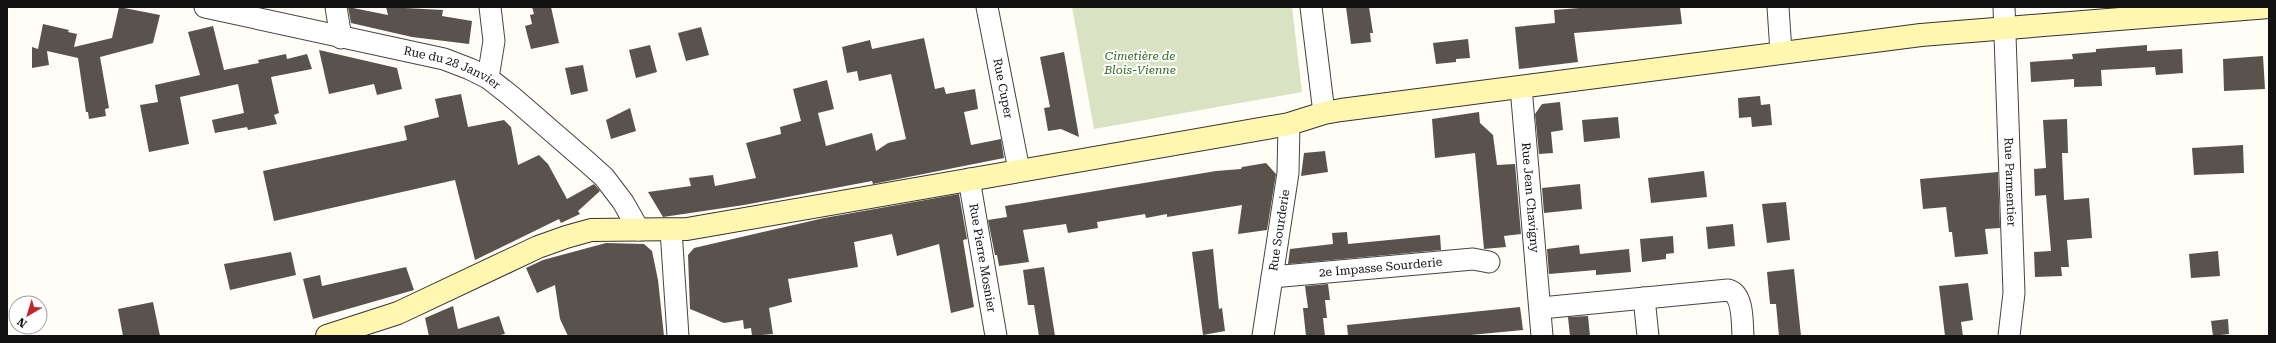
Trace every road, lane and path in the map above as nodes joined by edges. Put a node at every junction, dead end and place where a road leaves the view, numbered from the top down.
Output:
1 (206, 7) edge
2 (336, 7) edge
3 (490, 7) edge
4 (988, 7) edge
5 (1311, 7) edge
6 (1778, 7) edge
7 (2269, 7) edge
8 (2005, 17) edge
9 (341, 38) junction
10 (1781, 52) junction
11 (488, 78) junction
12 (1521, 87) junction
13 (1324, 113) junction
14 (1289, 124) junction
15 (1019, 170) junction
16 (968, 179) junction
17 (639, 230) junction
18 (671, 230) junction
19 (1489, 262) dead end
20 (1272, 277) junction
21 (1644, 298) junction
22 (1541, 308) junction
23 (327, 336) edge
24 (678, 336) edge
25 (996, 336) edge
26 (1263, 336) edge
27 (1542, 336) edge
28 (1648, 336) edge
29 (1743, 336) edge
30 (2009, 336) edge

1 - 9 street, Rue du 28 Janvier
2 - 9 street
3 - 11 street
4 - 15 street, Rue Cuper
5 - 13 street
6 - 10 street
7 - 8 street
8 - 10 street
8 - 30 street, Rue Parmentier
9 - 11 street, Rue du 28 Janvier
10 - 12 street
11 - 17 street, Rue du 28 Janvier
12 - 13 street
12 - 22 street, Rue Jean Chavigny
13 - 14 street
14 - 15 street
14 - 20 street, Rue Sourderie
15 - 16 street
16 - 18 street
16 - 25 street, Rue Pierre Mosnier
17 - 18 street
17 - 23 street
18 - 24 street
19 - 20 street, 2e Impasse Sourderie
20 - 26 street, Rue Sourderie
21 - 22 street
21 - 28 street
21 - 29 street
22 - 27 street, Rue Jean Chavigny

